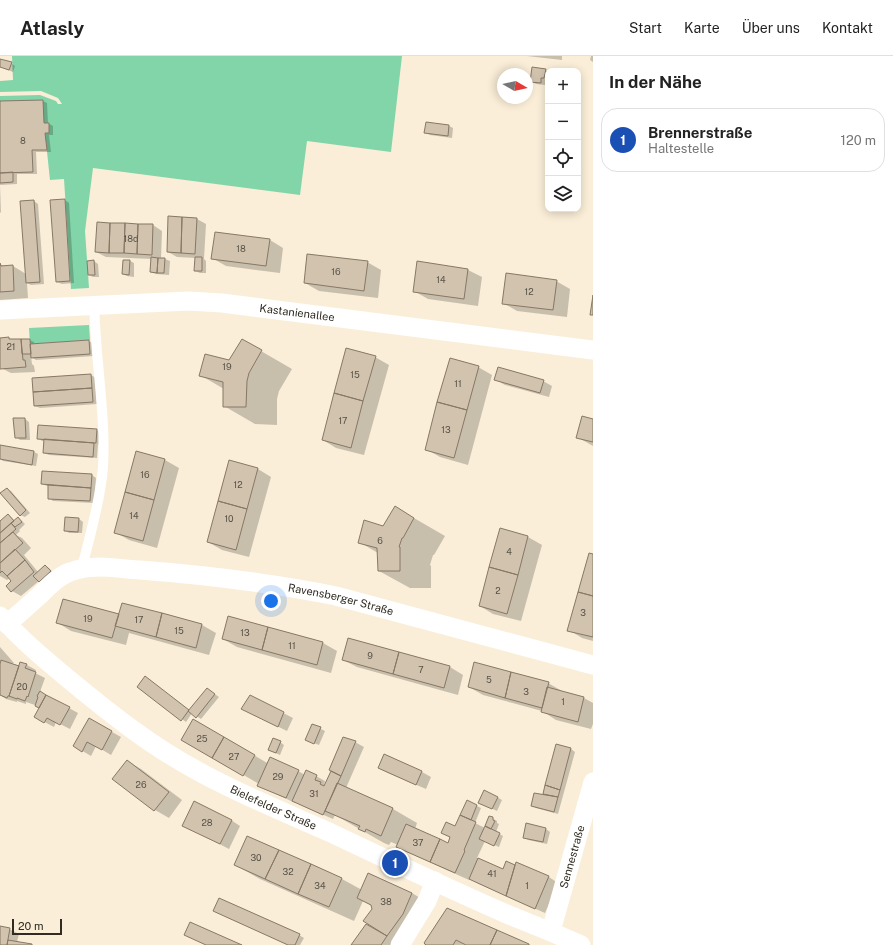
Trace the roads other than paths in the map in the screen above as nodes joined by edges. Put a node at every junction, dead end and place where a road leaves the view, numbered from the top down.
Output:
1 (94, 306) junction
2 (0, 310) edge
3 (593, 350) edge
4 (82, 568) junction
5 (4, 620) edge
6 (593, 665) edge
7 (593, 782) edge
8 (435, 881) junction
9 (551, 931) junction
10 (400, 945) edge
11 (581, 945) edge

1 - 2 street, Kastanienallee
1 - 3 street, Kastanienallee
1 - 4 lane
4 - 5 street, Ravensberger Straße
4 - 6 street, Ravensberger Straße
5 - 8 street, Bielefelder Straße
7 - 9 street, Sennestraße
8 - 9 street, Bielefelder Straße
8 - 10 street
9 - 11 street, Bielefelder Straße

